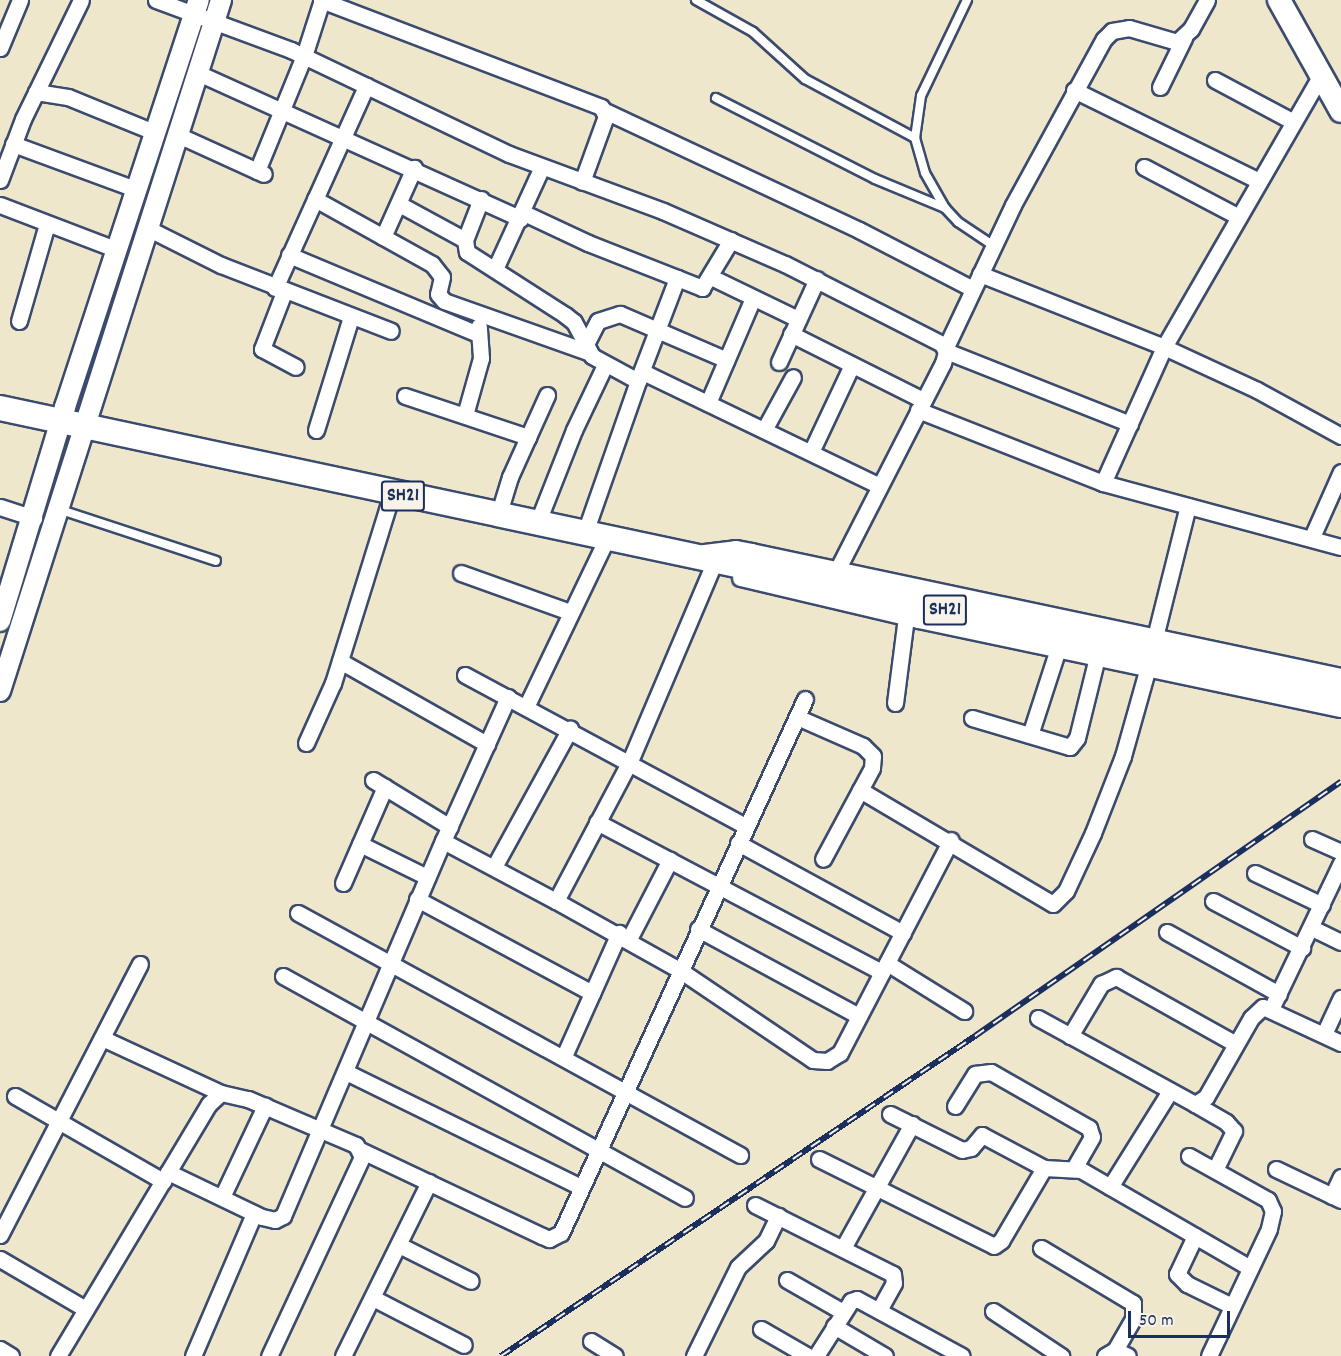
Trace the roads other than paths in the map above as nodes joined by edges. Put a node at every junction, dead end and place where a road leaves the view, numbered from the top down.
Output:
1 (20, 0) edge
2 (81, 0) edge
3 (156, 0) edge
4 (221, 0) edge
5 (322, 0) edge
6 (696, 0) edge
7 (967, 0) edge
8 (1207, 0) edge
9 (1279, 0) edge
10 (203, 15) edge
11 (1184, 38) junction
12 (0, 48) edge
13 (304, 56) junction
14 (198, 73) junction
15 (1321, 75) junction
16 (1215, 80) dead end
17 (366, 86) junction
18 (1160, 87) dead end
19 (1074, 90) junction
20 (36, 92) junction
21 (716, 98) dead end
22 (282, 109) junction
23 (605, 111) junction
24 (1341, 111) edge
25 (1294, 122) junction
26 (156, 133) junction
27 (178, 135) junction
28 (344, 135) junction
29 (915, 138) junction
30 (13, 144) junction
31 (542, 167) junction
32 (1144, 167) dead end
33 (414, 168) junction
34 (0, 180) edge
35 (1257, 180) junction
36 (582, 182) junction
37 (138, 190) junction
38 (481, 199) junction
39 (315, 200) junction
40 (399, 204) junction
41 (0, 205) edge
42 (945, 208) junction
43 (523, 216) junction
44 (1237, 216) junction
45 (47, 224) junction
46 (149, 229) junction
47 (384, 237) junction
48 (465, 240) junction
49 (731, 240) junction
50 (993, 246) junction
51 (118, 250) junction
52 (290, 255) junction
53 (495, 269) junction
54 (980, 274) junction
55 (711, 277) junction
56 (677, 278) junction
57 (817, 279) junction
58 (973, 289) junction
59 (280, 290) junction
60 (753, 298) junction
61 (481, 314) junction
62 (351, 317) junction
63 (798, 319) junction
64 (19, 321) dead end
65 (657, 329) junction
66 (391, 331) dead end
67 (478, 334) junction
68 (791, 334) junction
69 (1164, 347) junction
70 (587, 349) junction
71 (946, 349) junction
72 (727, 360) junction
73 (779, 362) dead end
74 (605, 365) junction
75 (852, 365) junction
76 (296, 367) dead end
77 (793, 377) dead end
78 (639, 378) junction
79 (547, 395) dead end
80 (405, 396) dead end
81 (708, 403) junction
82 (920, 405) junction
83 (0, 408) edge
84 (465, 414) junction
85 (1130, 424) junction
86 (73, 425) junction
87 (316, 430) dead end
88 (764, 430) junction
89 (1341, 436) edge
90 (528, 437) junction
91 (811, 452) junction
92 (1341, 472) edge
93 (1103, 483) junction
94 (878, 485) junction
95 (392, 493) junction
96 (1188, 507) junction
97 (0, 508) edge
98 (61, 510) junction
99 (498, 516) junction
100 (34, 518) junction
101 (537, 525) junction
102 (595, 537) junction
103 (1312, 537) junction
104 (1341, 547) edge
105 (216, 561) dead end
106 (712, 563) junction
107 (461, 573) dead end
108 (835, 574) junction
109 (570, 612) junction
110 (906, 617) junction
111 (0, 620) edge
112 (1154, 640) junction
113 (1058, 649) junction
114 (1097, 657) junction
115 (340, 661) junction
116 (1148, 668) junction
117 (465, 675) dead end
118 (1341, 680) edge
119 (0, 691) edge
120 (1341, 694) edge
121 (508, 697) junction
122 (805, 699) dead end
123 (895, 703) dead end
124 (526, 707) junction
125 (1341, 709) edge
126 (797, 717) junction
127 (972, 718) dead end
128 (570, 729) junction
129 (1030, 735) junction
130 (306, 743) dead end
131 (487, 744) junction
132 (630, 761) junction
133 (860, 790) junction
134 (597, 822) junction
135 (746, 826) junction
136 (450, 827) junction
137 (1312, 839) dead end
138 (951, 840) junction
139 (443, 841) junction
140 (738, 843) junction
141 (360, 844) junction
142 (1341, 852) edge
143 (823, 859) dead end
144 (670, 860) junction
145 (1341, 863) edge
146 (494, 867) junction
147 (1255, 873) dead end
148 (427, 877) junction
149 (343, 883) dead end
150 (718, 885) junction
151 (417, 899) junction
152 (556, 901) junction
153 (1213, 901) dead end
154 (1322, 905) junction
155 (298, 913) dead end
156 (1312, 928) junction
157 (698, 929) junction
158 (1167, 932) dead end
159 (903, 933) junction
160 (624, 936) junction
161 (1341, 942) edge
162 (1302, 948) junction
163 (390, 963) junction
164 (140, 964) dead end
165 (885, 967) junction
166 (681, 971) junction
167 (283, 976) dead end
168 (592, 993) junction
169 (1279, 994) junction
170 (1341, 998) edge
171 (1271, 1009) junction
172 (964, 1011) dead end
173 (860, 1016) junction
174 (1038, 1018) dead end
175 (366, 1021) junction
176 (1324, 1034) junction
177 (1070, 1036) junction
178 (102, 1038) junction
179 (1341, 1042) edge
180 (1236, 1044) junction
181 (564, 1056) junction
182 (346, 1072) junction
183 (627, 1090) junction
184 (1170, 1091) junction
185 (221, 1093) junction
186 (15, 1095) dead end
187 (1196, 1104) junction
188 (265, 1106) junction
189 (955, 1106) dead end
190 (890, 1114) dead end
191 (60, 1124) junction
192 (912, 1124) junction
193 (322, 1130) junction
194 (600, 1149) junction
195 (360, 1150) junction
196 (740, 1155) dead end
197 (1190, 1156) dead end
198 (819, 1159) dead end
199 (1044, 1168) junction
200 (1074, 1168) junction
201 (1276, 1168) dead end
202 (1215, 1170) junction
203 (165, 1177) junction
204 (1341, 1177) edge
205 (429, 1182) junction
206 (878, 1185) junction
207 (581, 1187) junction
208 (1110, 1187) junction
209 (222, 1197) junction
210 (685, 1198) dead end
211 (1337, 1198) edge
212 (755, 1205) dead end
213 (254, 1214) junction
214 (778, 1216) junction
215 (0, 1235) edge
216 (1195, 1236) junction
217 (399, 1245) junction
218 (843, 1248) junction
219 (1041, 1248) dead end
220 (0, 1259) edge
221 (1250, 1268) junction
222 (787, 1280) dead end
223 (471, 1281) dead end
224 (373, 1298) junction
225 (1232, 1306) junction
226 (84, 1308) junction
227 (879, 1310) junction
228 (993, 1311) dead end
229 (843, 1312) junction
230 (834, 1326) junction
231 (761, 1329) dead end
232 (591, 1341) dead end
233 (464, 1346) dead end
234 (0, 1349) edge
235 (1116, 1354) edge
236 (11, 1356) edge
237 (57, 1356) edge
238 (193, 1356) edge
239 (269, 1356) edge
240 (343, 1356) edge
241 (615, 1356) edge
242 (694, 1356) edge
243 (808, 1356) edge
244 (816, 1356) edge
245 (885, 1356) edge
246 (963, 1356) edge
247 (1061, 1356) edge
248 (1209, 1356) edge

1 - 12 street
2 - 20 street
3 - 10 street
4 - 10 street
5 - 13 street
5 - 23 street
6 - 29 lane
7 - 29 lane
8 - 11 street
9 - 15 main road
10 - 13 street
10 - 14 street
10 - 26 street
11 - 18 street
11 - 19 street
13 - 17 street
13 - 22 street
14 - 22 street
14 - 27 street
15 - 24 main road
15 - 25 street
16 - 25 street
17 - 28 street
17 - 31 street
19 - 35 street
19 - 50 street
20 - 26 street
20 - 30 street
21 - 42 lane
22 - 27 street
22 - 28 street
23 - 36 street
23 - 58 street
25 - 35 street
26 - 37 street
27 - 46 street
28 - 33 street
28 - 39 street
29 - 42 lane
30 - 34 street
30 - 37 street
31 - 36 street
31 - 43 street
32 - 44 street
33 - 38 street
33 - 40 street
35 - 44 street
36 - 49 street
37 - 51 street
38 - 43 street
38 - 48 street
39 - 47 street
39 - 52 street
40 - 47 street
40 - 48 street
41 - 45 street
42 - 50 lane
43 - 53 street
43 - 56 street
44 - 69 street
45 - 51 street
45 - 64 street
46 - 59 street
46 - 86 street
47 - 61 street
48 - 53 street
49 - 55 street
49 - 57 street
50 - 54 street
51 - 86 street
52 - 59 street
52 - 67 street
53 - 70 street
54 - 58 street
54 - 69 street
55 - 56 street
55 - 60 street
56 - 65 street
57 - 63 street
57 - 71 street
58 - 71 street
59 - 62 street
59 - 76 street
60 - 63 street
60 - 72 street
61 - 67 street
61 - 70 street
62 - 66 street
62 - 87 street
63 - 68 street
65 - 70 street
65 - 72 street
65 - 78 street
67 - 84 street
68 - 73 street
68 - 75 street
69 - 85 street
69 - 89 street
70 - 74 street
71 - 82 street
71 - 85 street
72 - 81 street
74 - 78 street
74 - 101 street
75 - 82 street
75 - 91 street
77 - 88 street
78 - 81 street
78 - 102 street
79 - 90 street
80 - 84 street
81 - 88 street
82 - 93 street
82 - 94 street
83 - 86 main road, SH21
84 - 90 street
85 - 93 street
86 - 95 main road, SH21
86 - 98 street
86 - 100 street
88 - 91 street
90 - 99 street
91 - 94 street
92 - 103 street
93 - 96 street
94 - 108 street
95 - 99 main road, SH21
95 - 115 street
96 - 103 street
96 - 112 street
97 - 100 street
98 - 105 lane
98 - 119 street
99 - 101 main road, SH21
100 - 111 street
101 - 102 main road, SH21
102 - 106 main road, SH21
102 - 109 street
103 - 104 street
106 - 108 main road
106 - 110 street
106 - 120 main road, SH21
106 - 132 street
107 - 109 street
108 - 112 main road
109 - 124 street
110 - 113 street
110 - 123 street
112 - 118 main road
113 - 114 street
113 - 129 street
114 - 116 street
114 - 129 street
115 - 130 street
115 - 131 street
116 - 125 street
116 - 138 street
117 - 121 street
121 - 124 street
121 - 131 street
122 - 126 street
124 - 128 street
126 - 133 street
126 - 135 street
127 - 129 street
128 - 132 street
128 - 146 street
131 - 136 street
132 - 134 street
132 - 135 street
133 - 138 street
133 - 143 street
134 - 144 street
134 - 152 street
135 - 140 street
136 - 139 street
136 - 141 street
137 - 142 street
138 - 159 street
139 - 146 street
139 - 148 street
140 - 150 street
140 - 159 street
141 - 148 street
141 - 149 street
144 - 150 street
144 - 160 street
145 - 154 street
146 - 152 street
147 - 154 street
148 - 151 street
150 - 157 street
150 - 165 street
151 - 163 street
151 - 168 street
152 - 160 street
153 - 162 street
154 - 156 street
155 - 163 street
156 - 161 street
156 - 162 street
157 - 166 street
157 - 173 street
158 - 169 street
159 - 165 street
160 - 166 street
160 - 168 street
162 - 169 street
163 - 175 street
163 - 181 street
164 - 178 street
165 - 172 street
165 - 173 street
166 - 173 street
166 - 183 street
167 - 175 street
168 - 181 street
169 - 171 street
170 - 176 street
171 - 176 street
171 - 180 street
174 - 177 street
175 - 182 street
175 - 194 street
176 - 179 street
177 - 180 street
177 - 184 street
178 - 185 street
178 - 191 street
180 - 187 street
181 - 183 street
182 - 193 street
182 - 207 street
183 - 194 street
183 - 196 street
184 - 187 street
184 - 208 street
185 - 188 street
185 - 203 street
186 - 191 street
187 - 202 street
188 - 193 street
188 - 209 street
189 - 200 street
190 - 192 street
191 - 203 street
191 - 215 street
192 - 199 street
192 - 206 street
193 - 195 street
193 - 213 street
194 - 207 street
194 - 210 street
195 - 205 street
195 - 239 street
197 - 202 street
198 - 206 street
199 - 200 street
199 - 206 street
200 - 208 street
201 - 211 street
202 - 221 street
203 - 209 street
203 - 226 street
204 - 211 street
205 - 207 street
205 - 217 street
206 - 218 street
208 - 216 street
209 - 213 street
212 - 214 street
213 - 238 street
214 - 218 street
214 - 242 street
216 - 221 street
216 - 225 street
217 - 223 street
217 - 224 street
218 - 227 street
219 - 235 street
220 - 226 street
221 - 225 street
222 - 229 street
224 - 233 street
224 - 240 street
225 - 248 street
226 - 237 street
227 - 229 street
227 - 246 street
228 - 247 street
229 - 230 street
230 - 244 street
230 - 245 street
231 - 243 street
232 - 241 street
234 - 236 street

